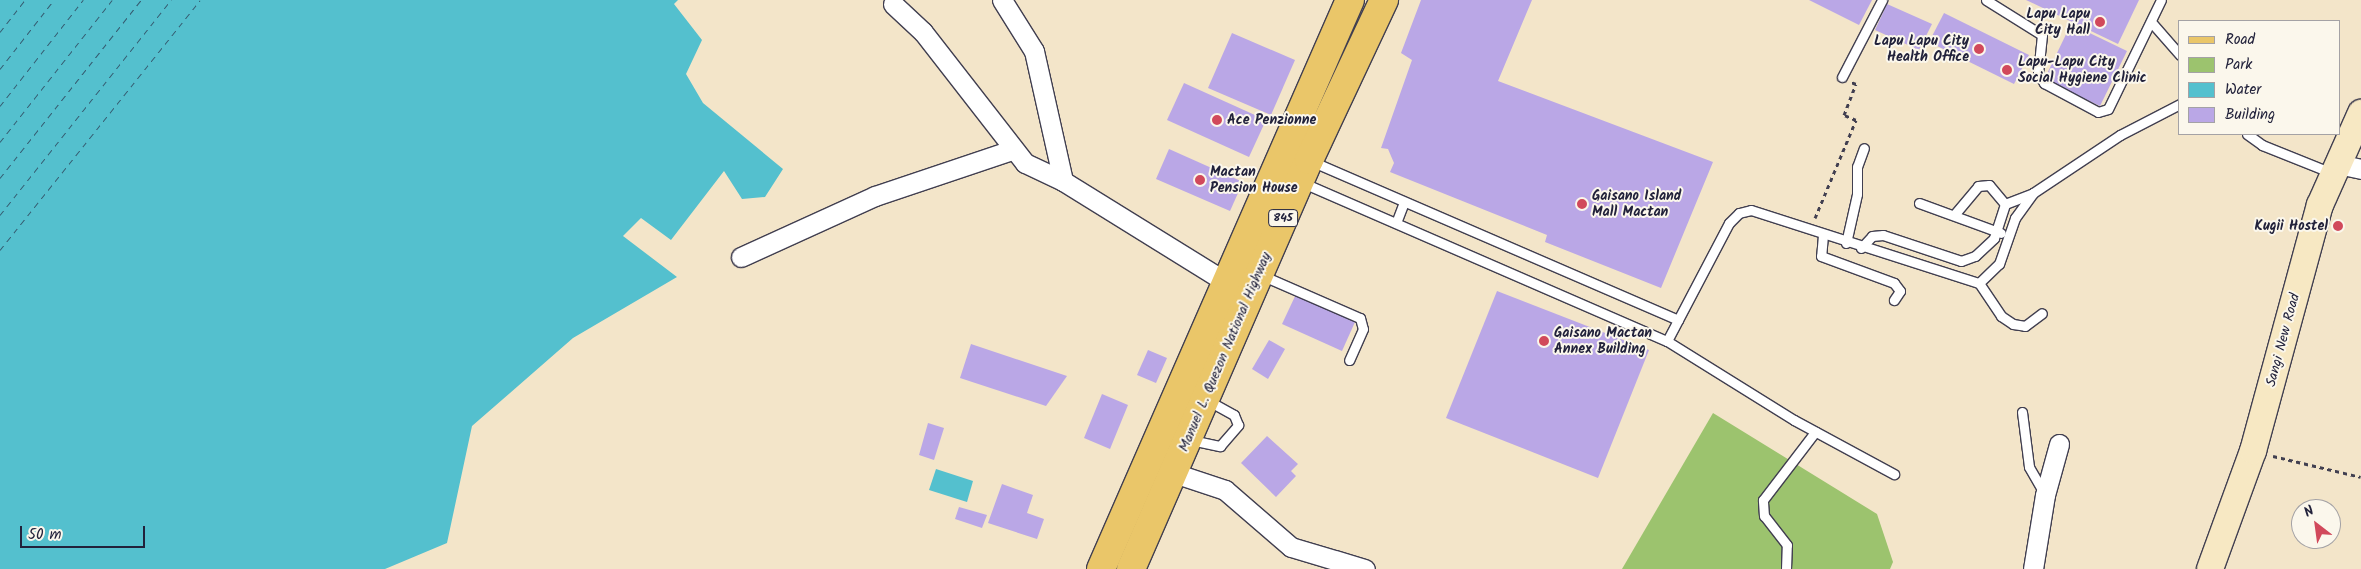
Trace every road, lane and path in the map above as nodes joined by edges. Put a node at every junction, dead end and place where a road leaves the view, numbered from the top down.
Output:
1 (1002, 0) edge
2 (1350, 0) edge
3 (1384, 0) edge
4 (1882, 0) edge
5 (1986, 0) edge
6 (2161, 0) edge
7 (893, 4) dead end
8 (2152, 23) junction
9 (2178, 53) edge
10 (1842, 77) joint
11 (2178, 105) edge
12 (2361, 113) edge
13 (2248, 135) edge
14 (1864, 148) dead end
15 (1012, 150) junction
16 (2344, 169) edge
17 (1304, 170) junction
18 (1062, 181) junction
19 (2033, 194) junction
20 (1404, 202) junction
21 (1919, 203) dead end
22 (2005, 204) junction
23 (1954, 215) junction
24 (1396, 223) junction
25 (1810, 230) junction
26 (1996, 231) junction
27 (1823, 235) junction
28 (2009, 236) junction
29 (1846, 243) junction
30 (1861, 248) junction
31 (741, 257) dead end
32 (1258, 274) junction
33 (1226, 282) junction
34 (1979, 283) junction
35 (1894, 300) dead end
36 (2042, 313) dead end
37 (1678, 320) junction
38 (1667, 341) junction
39 (1349, 360) dead end
40 (1205, 399) junction
41 (2022, 412) dead end
42 (1160, 431) junction
43 (1815, 432) junction
44 (1187, 439) junction
45 (2059, 444) dead end
46 (2253, 451) junction
47 (1174, 473) junction
48 (1894, 474) dead end
49 (2361, 477) edge
50 (2045, 495) junction
51 (1317, 561) edge
52 (1358, 568) edge
53 (1101, 569) edge
54 (1131, 569) edge
55 (1786, 569) edge
56 (2032, 569) edge
57 (2210, 569) edge

1 - 18 street
2 - 33 main road, Manuel L. Quezon National Highway / 845
3 - 17 main road, Manuel L. Quezon National Highway / 845
4 - 10 lane
5 - 8 lane
6 - 8 lane
7 - 15 street
8 - 9 lane
10 - 25 path
11 - 19 lane
12 - 16 street, Sangi New Road
13 - 16 lane
14 - 29 lane
15 - 18 street
15 - 31 street
16 - 46 street, Sangi New Road
17 - 20 lane
17 - 24 lane
17 - 32 main road, Manuel L. Quezon National Highway / 845
18 - 33 street
19 - 22 lane
19 - 28 lane
20 - 24 lane
20 - 37 lane
21 - 23 lane
22 - 23 lane
22 - 26 lane
23 - 26 lane
24 - 38 lane
25 - 27 lane
25 - 37 lane
26 - 28 lane
26 - 30 lane
27 - 29 lane
27 - 35 lane
28 - 34 lane
29 - 30 lane
30 - 34 lane
32 - 39 lane
32 - 40 main road, Manuel L. Quezon National Highway / 845
33 - 42 main road, Manuel L. Quezon National Highway / 845
34 - 36 lane
37 - 38 lane
38 - 43 lane
40 - 44 main road, Manuel L. Quezon National Highway / 845
40 - 44 lane
41 - 50 lane
42 - 44 main road
42 - 53 main road, Manuel L. Quezon National Highway / 845
43 - 48 lane
43 - 55 lane
44 - 47 main road, Manuel L. Quezon National Highway / 845
45 - 50 street
46 - 49 path
46 - 57 street, Sangi New Road
47 - 51 street
47 - 54 main road, Manuel L. Quezon National Highway / 845
50 - 56 street
51 - 52 street

